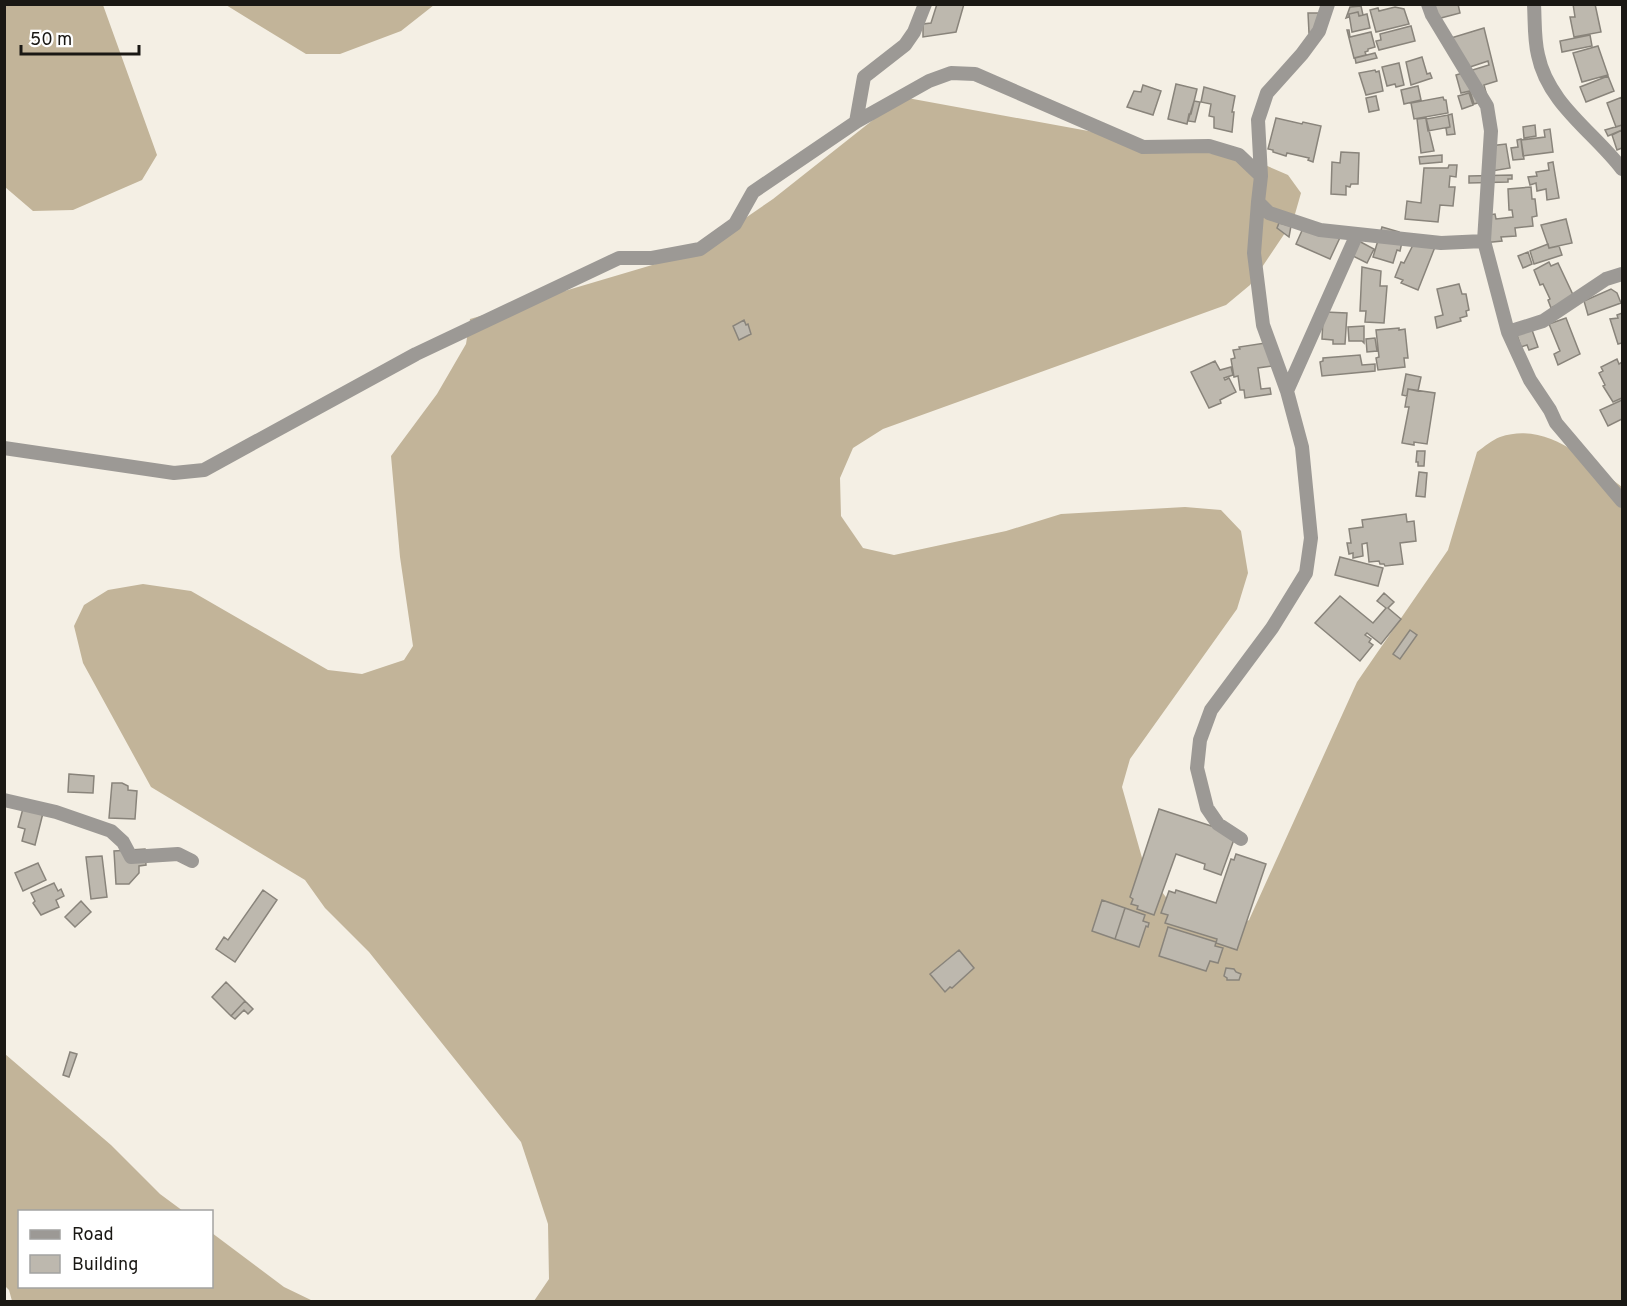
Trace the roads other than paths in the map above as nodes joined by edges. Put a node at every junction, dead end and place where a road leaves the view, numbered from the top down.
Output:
1 (925, 4) edge
2 (1328, 4) edge
3 (1428, 4) edge
4 (1534, 4) edge
5 (856, 122) junction
6 (1623, 169) edge
7 (1261, 176) junction
8 (1258, 202) junction
9 (1357, 234) junction
10 (1484, 241) junction
11 (1623, 274) edge
12 (1508, 332) junction
13 (1287, 391) junction
14 (4, 448) edge
15 (1623, 501) edge
16 (4, 801) edge
17 (1241, 839) dead end
18 (192, 861) dead end

1 - 5 street
2 - 7 street
3 - 10 street
4 - 6 street
5 - 7 street
5 - 14 street
7 - 8 street
8 - 9 street
8 - 13 street
9 - 10 street
9 - 13 street
10 - 12 street
11 - 12 street
12 - 15 street
13 - 17 street
16 - 18 street

